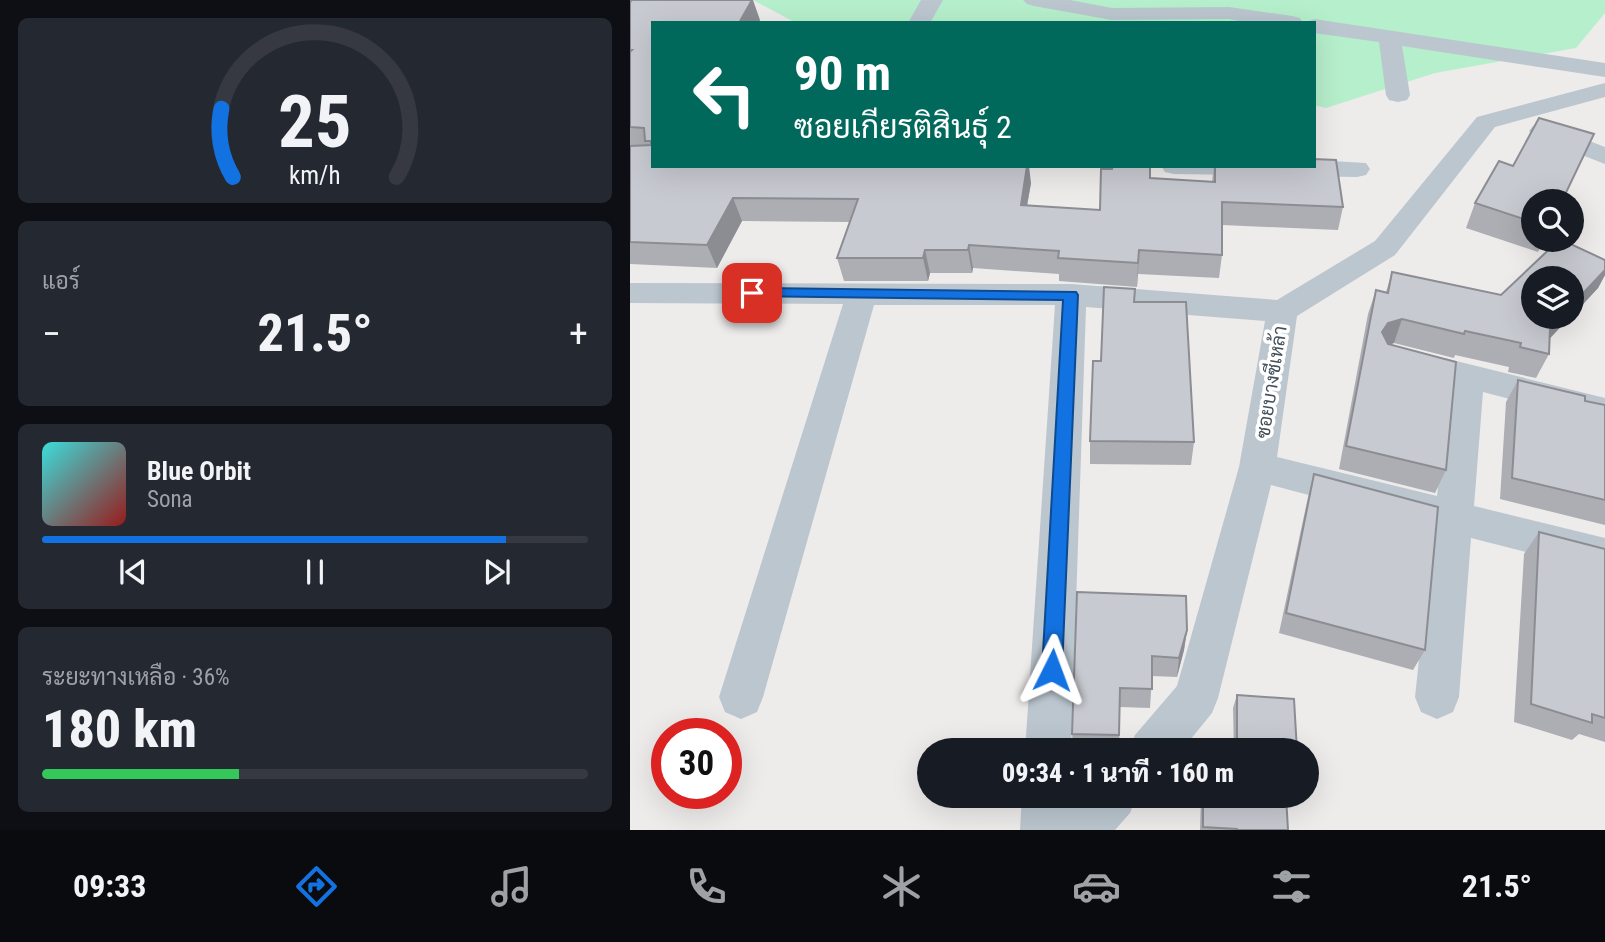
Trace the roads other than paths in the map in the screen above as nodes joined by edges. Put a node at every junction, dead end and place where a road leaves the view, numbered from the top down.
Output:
1 (932, 0) edge
2 (1115, 7) edge
3 (1188, 7) edge
4 (1041, 8) edge
5 (1159, 18) edge
6 (920, 21) edge
7 (1267, 21) edge
8 (1316, 26) edge
9 (1389, 37) junction
10 (1605, 70) edge
11 (1605, 90) edge
12 (1398, 95) dead end
13 (1506, 116) junction
14 (1605, 156) edge
15 (1296, 168) edge
16 (1357, 169) dead end
17 (862, 293) junction
18 (1071, 295) junction
19 (634, 302) edge
20 (1282, 311) junction
21 (1418, 364) edge
22 (1467, 376) junction
23 (1605, 411) edge
24 (1257, 467) junction
25 (1454, 517) junction
26 (1605, 555) edge
27 (1437, 697) dead end
28 (741, 698) dead end
29 (1049, 738) edge
30 (1162, 738) edge
31 (1062, 808) edge
32 (1082, 823) edge

1 - 6 street
2 - 4 street
2 - 5 street
3 - 5 street
3 - 7 street
8 - 9 street
9 - 10 street
9 - 12 street
11 - 13 street, ซอยบางซีเหล้า
13 - 14 street
13 - 20 street, ซอยบางซีเหล้า
15 - 16 street
17 - 18 street
17 - 19 street
17 - 28 street
18 - 20 street
18 - 29 street
20 - 24 street, ซอยบางซีเหล้า
21 - 22 street
22 - 23 street
22 - 25 street
24 - 25 street
24 - 30 street, ซอยบางซีเหล้า
25 - 26 street
25 - 27 street
31 - 32 street

